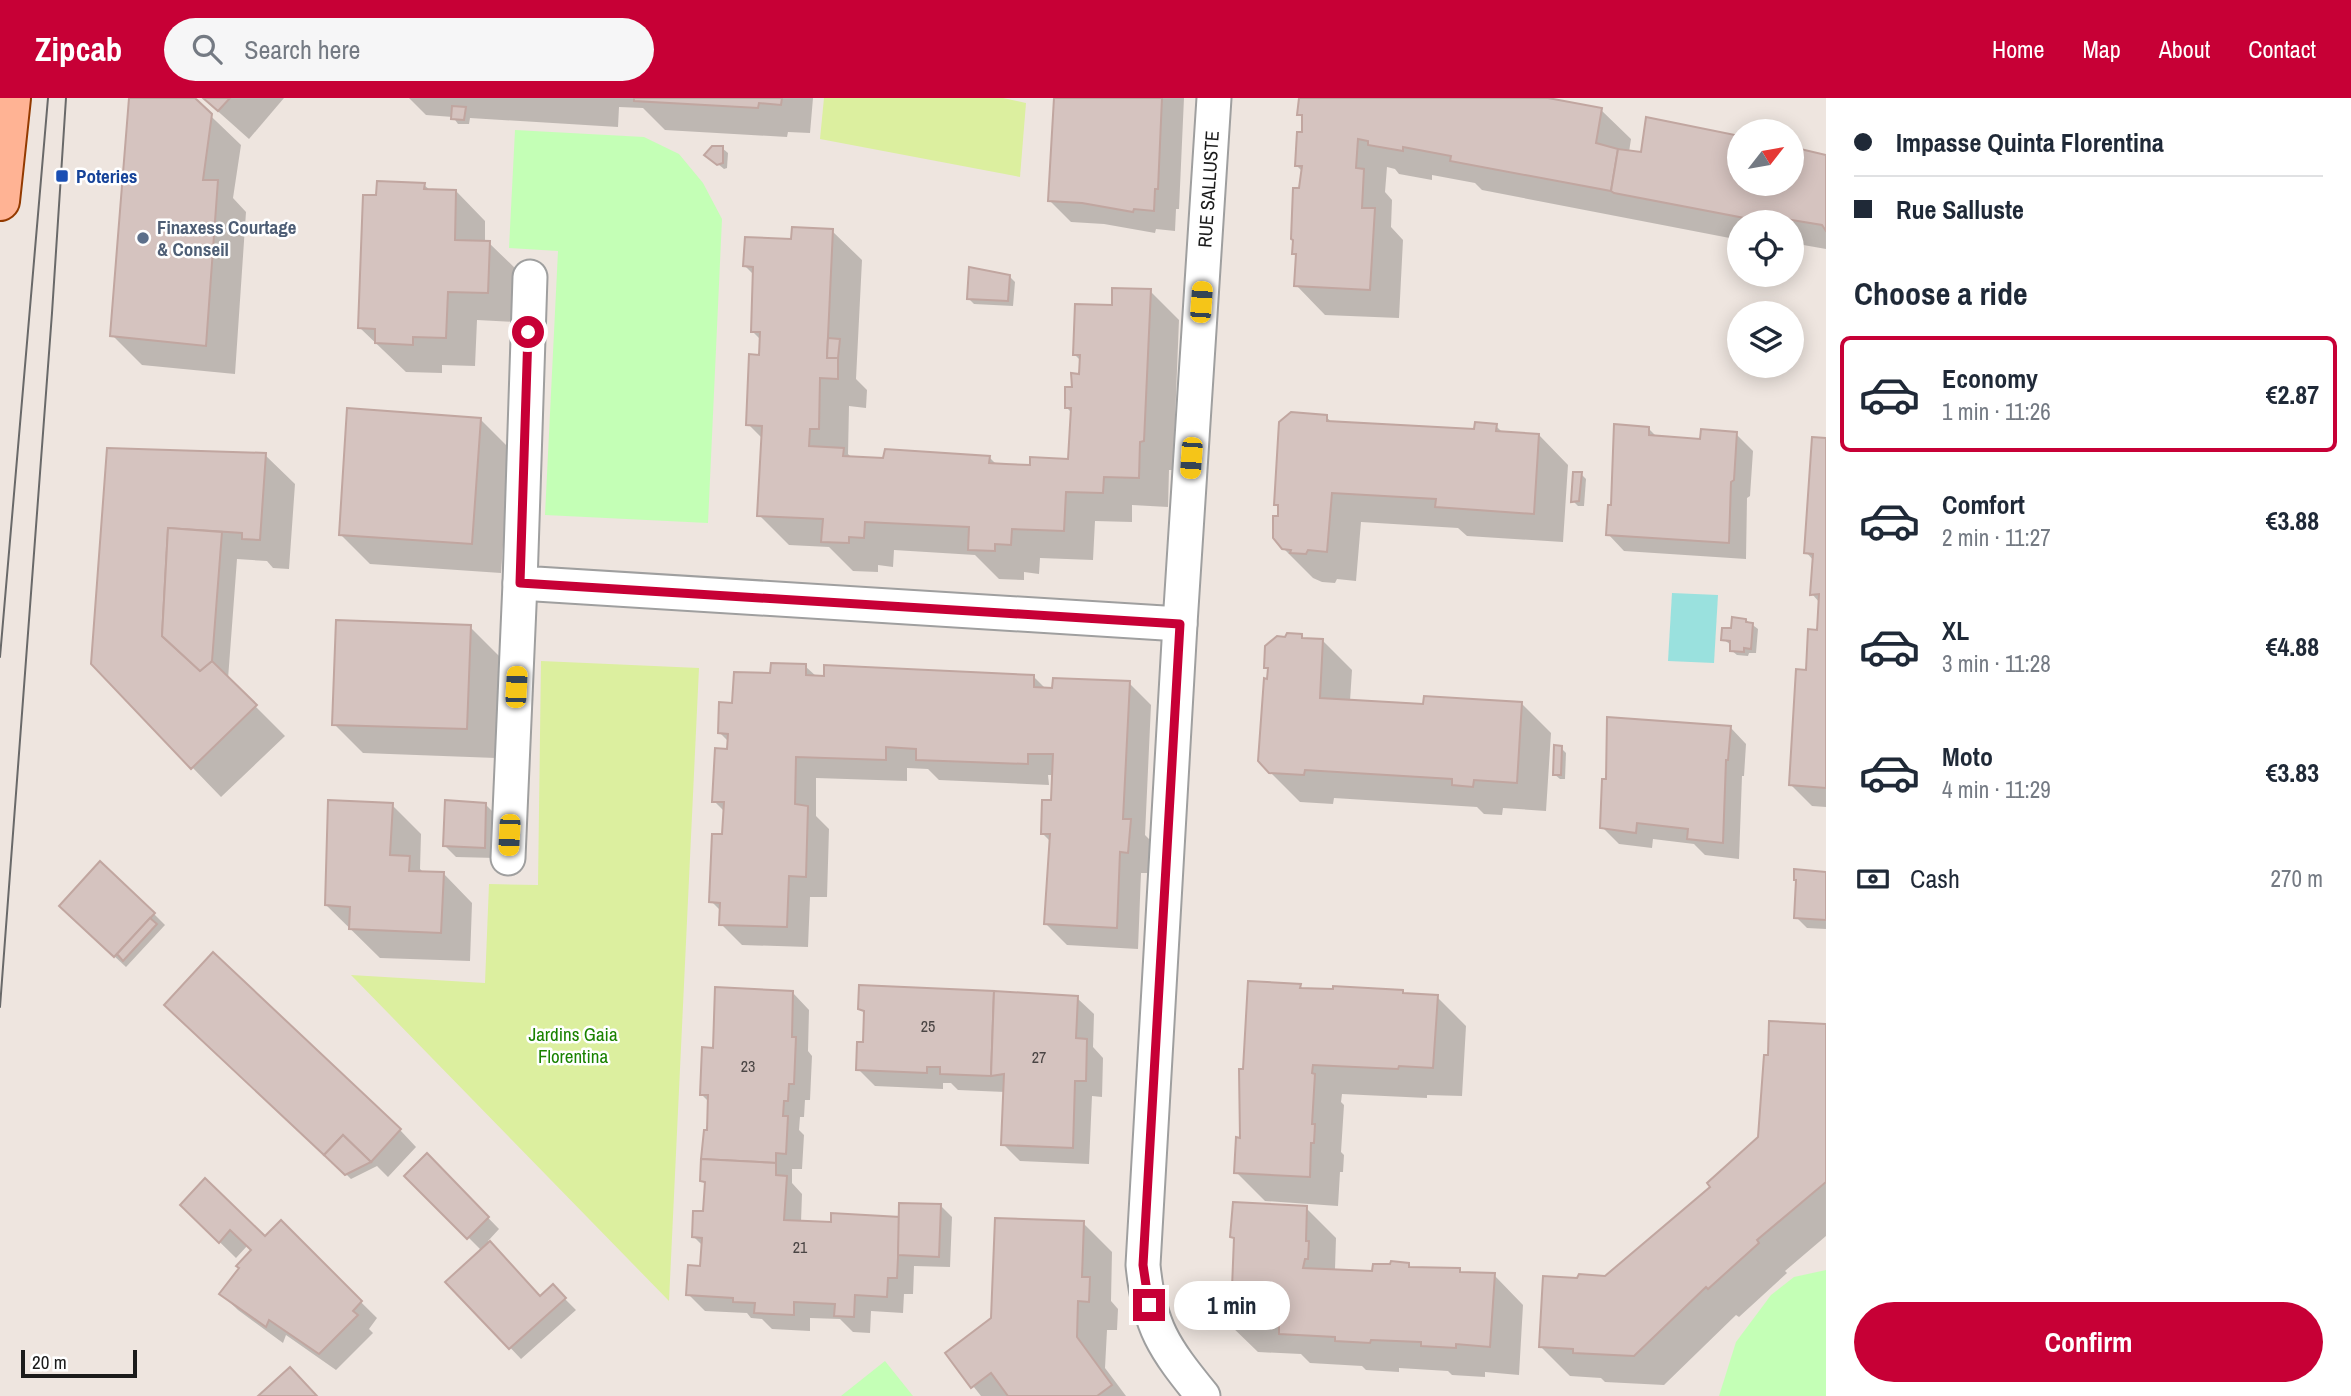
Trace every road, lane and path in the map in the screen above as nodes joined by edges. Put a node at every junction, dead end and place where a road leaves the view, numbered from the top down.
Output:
1 (11, 98) edge
2 (1214, 98) edge
3 (0, 201) edge
4 (530, 277) dead end
5 (520, 583) junction
6 (1180, 624) junction
7 (508, 858) dead end
8 (1203, 1396) edge

1 - 3 main road
2 - 6 street, RUE SALLUSTE
4 - 5 street
5 - 6 street
5 - 7 street
6 - 8 street, RUE SALLUSTE

